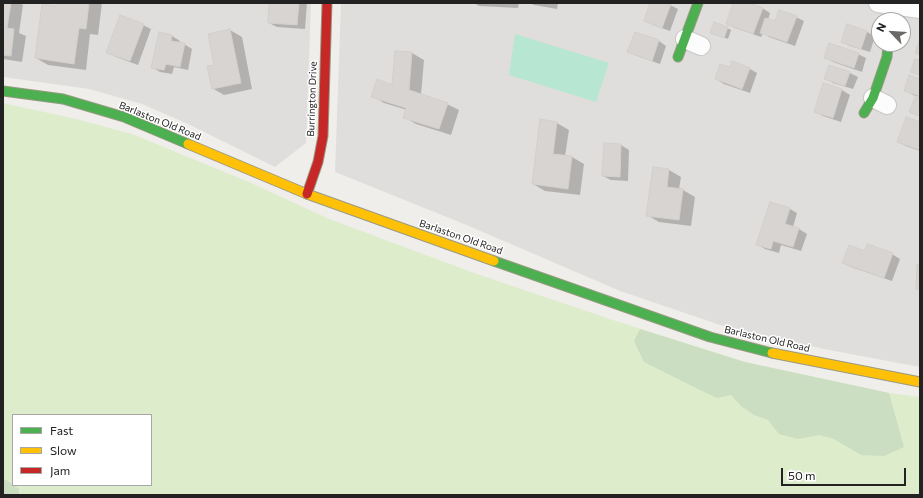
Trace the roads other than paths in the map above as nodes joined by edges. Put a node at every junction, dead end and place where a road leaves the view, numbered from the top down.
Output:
1 (327, 3) edge
2 (698, 3) edge
3 (886, 9) edge
4 (920, 9) edge
5 (887, 52) edge
6 (678, 57) dead end
7 (3, 91) edge
8 (864, 113) dead end
9 (307, 194) junction
10 (920, 382) edge

1 - 9 street, Burrington Drive
2 - 6 street
3 - 4 street
5 - 8 street
7 - 9 street, Barlaston Old Road
9 - 10 street, Barlaston Old Road

